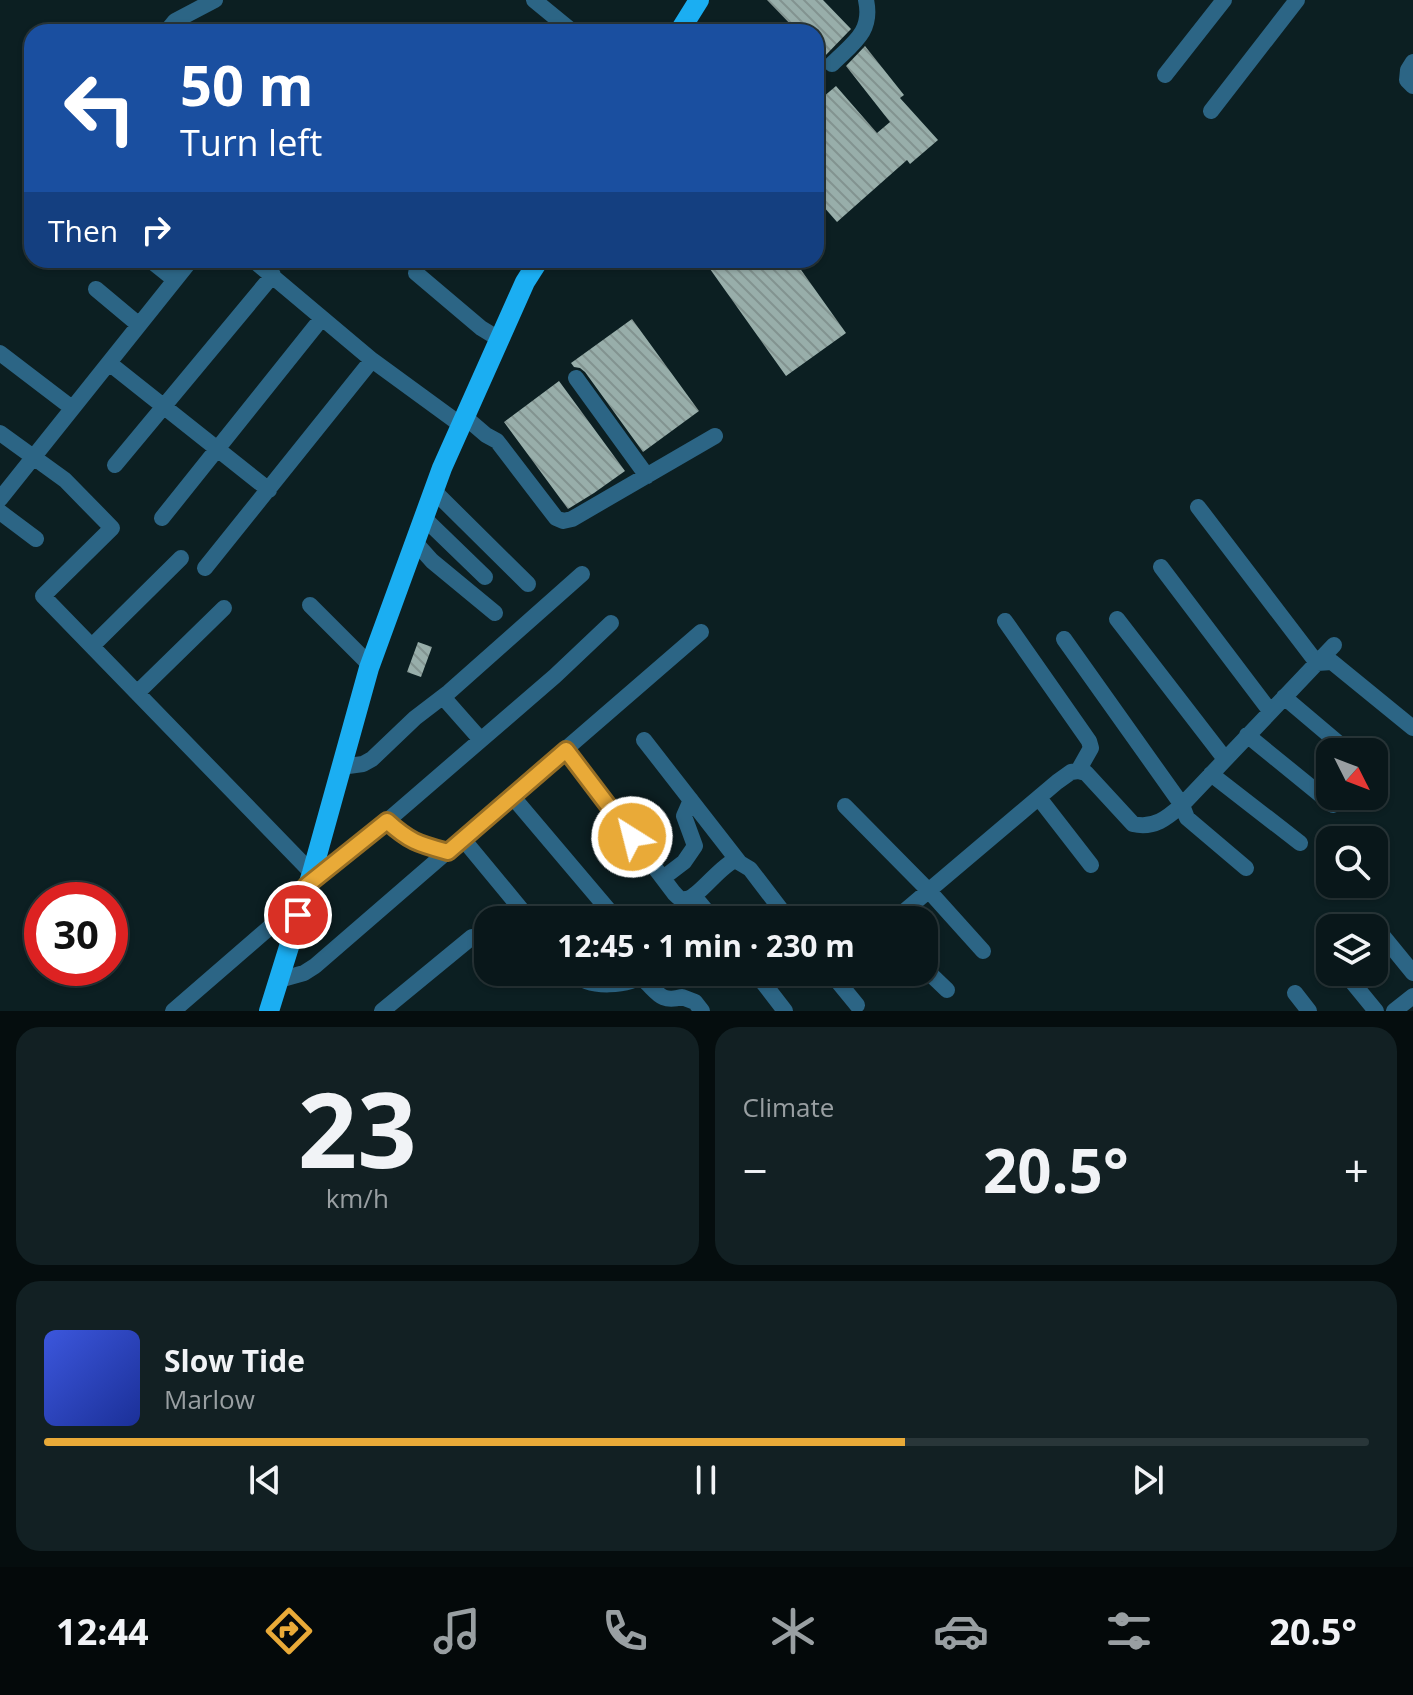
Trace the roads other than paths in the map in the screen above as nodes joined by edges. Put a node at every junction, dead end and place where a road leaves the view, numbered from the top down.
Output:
1 (215, 0) edge
2 (534, 0) edge
3 (699, 0) edge
4 (866, 0) edge
5 (1224, 0) edge
6 (1297, 0) edge
7 (173, 24) edge
8 (563, 24) edge
9 (684, 24) edge
10 (1413, 62) edge
11 (832, 64) dead end
12 (1165, 75) dead end
13 (1413, 86) edge
14 (1211, 111) dead end
15 (160, 268) edge
16 (185, 268) edge
17 (264, 268) edge
18 (534, 268) edge
19 (416, 273) dead end
20 (273, 275) junction
21 (175, 280) junction
22 (96, 289) dead end
23 (322, 318) junction
24 (139, 325) junction
25 (499, 339) junction
26 (0, 353) edge
27 (372, 360) junction
28 (109, 363) junction
29 (576, 378) dead end
30 (72, 408) junction
31 (164, 408) junction
32 (463, 421) junction
33 (0, 433) edge
34 (715, 436) dead end
35 (216, 449) junction
36 (32, 458) junction
37 (115, 465) dead end
38 (647, 476) junction
39 (269, 490) junction
40 (434, 491) junction
41 (0, 499) edge
42 (1198, 507) dead end
43 (0, 512) edge
44 (162, 518) dead end
45 (424, 518) junction
46 (36, 539) dead end
47 (415, 542) junction
48 (181, 558) dead end
49 (1161, 567) dead end
50 (205, 568) dead end
51 (582, 574) dead end
52 (485, 577) dead end
53 (528, 584) dead end
54 (310, 605) dead end
55 (224, 608) dead end
56 (495, 613) dead end
57 (1117, 619) dead end
58 (1005, 621) dead end
59 (611, 623) dead end
60 (701, 632) dead end
61 (1064, 639) dead end
62 (1334, 645) dead end
63 (92, 646) junction
64 (1317, 663) junction
65 (370, 665) junction
66 (137, 693) junction
67 (443, 697) junction
68 (1284, 697) junction
69 (1270, 711) junction
70 (1413, 728) edge
71 (1247, 735) junction
72 (1332, 738) edge
73 (481, 740) junction
74 (644, 740) dead end
75 (566, 750) junction
76 (1225, 759) junction
77 (341, 767) junction
78 (1078, 771) junction
79 (1211, 774) junction
80 (1316, 791) edge
81 (512, 796) junction
82 (1039, 798) junction
83 (691, 800) junction
84 (1182, 805) junction
85 (845, 806) dead end
86 (387, 821) junction
87 (463, 839) junction
88 (1300, 843) dead end
89 (448, 852) junction
90 (739, 862) junction
91 (1091, 865) dead end
92 (1246, 868) dead end
93 (663, 878) junction
94 (309, 879) junction
95 (929, 891) junction
96 (694, 896) junction
97 (518, 906) edge
98 (605, 906) edge
99 (701, 906) edge
100 (778, 906) edge
101 (911, 906) edge
102 (298, 915) junction
103 (472, 937) dead end
104 (1388, 942) edge
105 (983, 951) dead end
106 (1413, 973) edge
107 (279, 980) junction
108 (938, 981) edge
109 (653, 986) edge
110 (766, 986) edge
111 (843, 986) edge
112 (1355, 986) edge
113 (947, 990) dead end
114 (1295, 993) dead end
115 (1413, 996) edge
116 (857, 1005) dead end
117 (173, 1011) edge
118 (269, 1011) edge
119 (382, 1011) edge
120 (702, 1011) edge
121 (785, 1011) edge
122 (1309, 1011) edge
123 (1376, 1011) edge
124 (1394, 1011) edge

1 - 7 street
2 - 8 street
3 - 9 main road
4 - 11 street
5 - 12 street
6 - 14 street
10 - 13 street
15 - 21 street
16 - 21 street
17 - 20 street
18 - 25 main road
19 - 25 street
20 - 23 street
20 - 31 street
21 - 24 street
22 - 24 street
23 - 27 street
23 - 35 street
24 - 28 street
25 - 32 main road
26 - 30 street
27 - 32 street
27 - 39 street
28 - 30 street
28 - 31 street
29 - 38 street
30 - 36 street
31 - 35 street
31 - 37 street
32 - 38 street
32 - 40 main road
33 - 36 street
34 - 38 street
35 - 39 street
35 - 44 street
36 - 41 street
36 - 63 street
39 - 50 street
40 - 45 main road
40 - 53 street
42 - 64 street
43 - 46 street
45 - 47 main road
45 - 52 street
47 - 56 street
47 - 65 main road
48 - 63 street
49 - 69 street
51 - 67 street
54 - 65 street
55 - 66 street
57 - 76 street
58 - 78 street
59 - 73 street
60 - 75 street
61 - 84 street
62 - 64 street
63 - 66 street
64 - 68 street
64 - 70 street
65 - 77 main road
66 - 94 street
67 - 73 street
67 - 77 street
68 - 69 street
68 - 72 street
69 - 71 street
71 - 76 street
71 - 80 street
73 - 86 street
74 - 83 street
75 - 81 street
75 - 93 street
76 - 79 street
77 - 94 main road
78 - 82 street
78 - 84 street
79 - 84 street
79 - 88 street
81 - 87 street
81 - 98 street
82 - 91 street
82 - 95 street
83 - 90 street
83 - 93 street
84 - 92 street
85 - 95 street
86 - 89 street
86 - 94 street
87 - 89 street
87 - 97 street
89 - 107 street
90 - 96 street
90 - 100 street
93 - 96 street
94 - 102 main road
95 - 101 street
95 - 105 street
96 - 99 street
102 - 107 main road
102 - 117 street
103 - 119 street
104 - 106 street
107 - 118 main road
108 - 113 street
109 - 120 street
110 - 121 street
111 - 116 street
112 - 123 street
114 - 122 street
115 - 124 street

